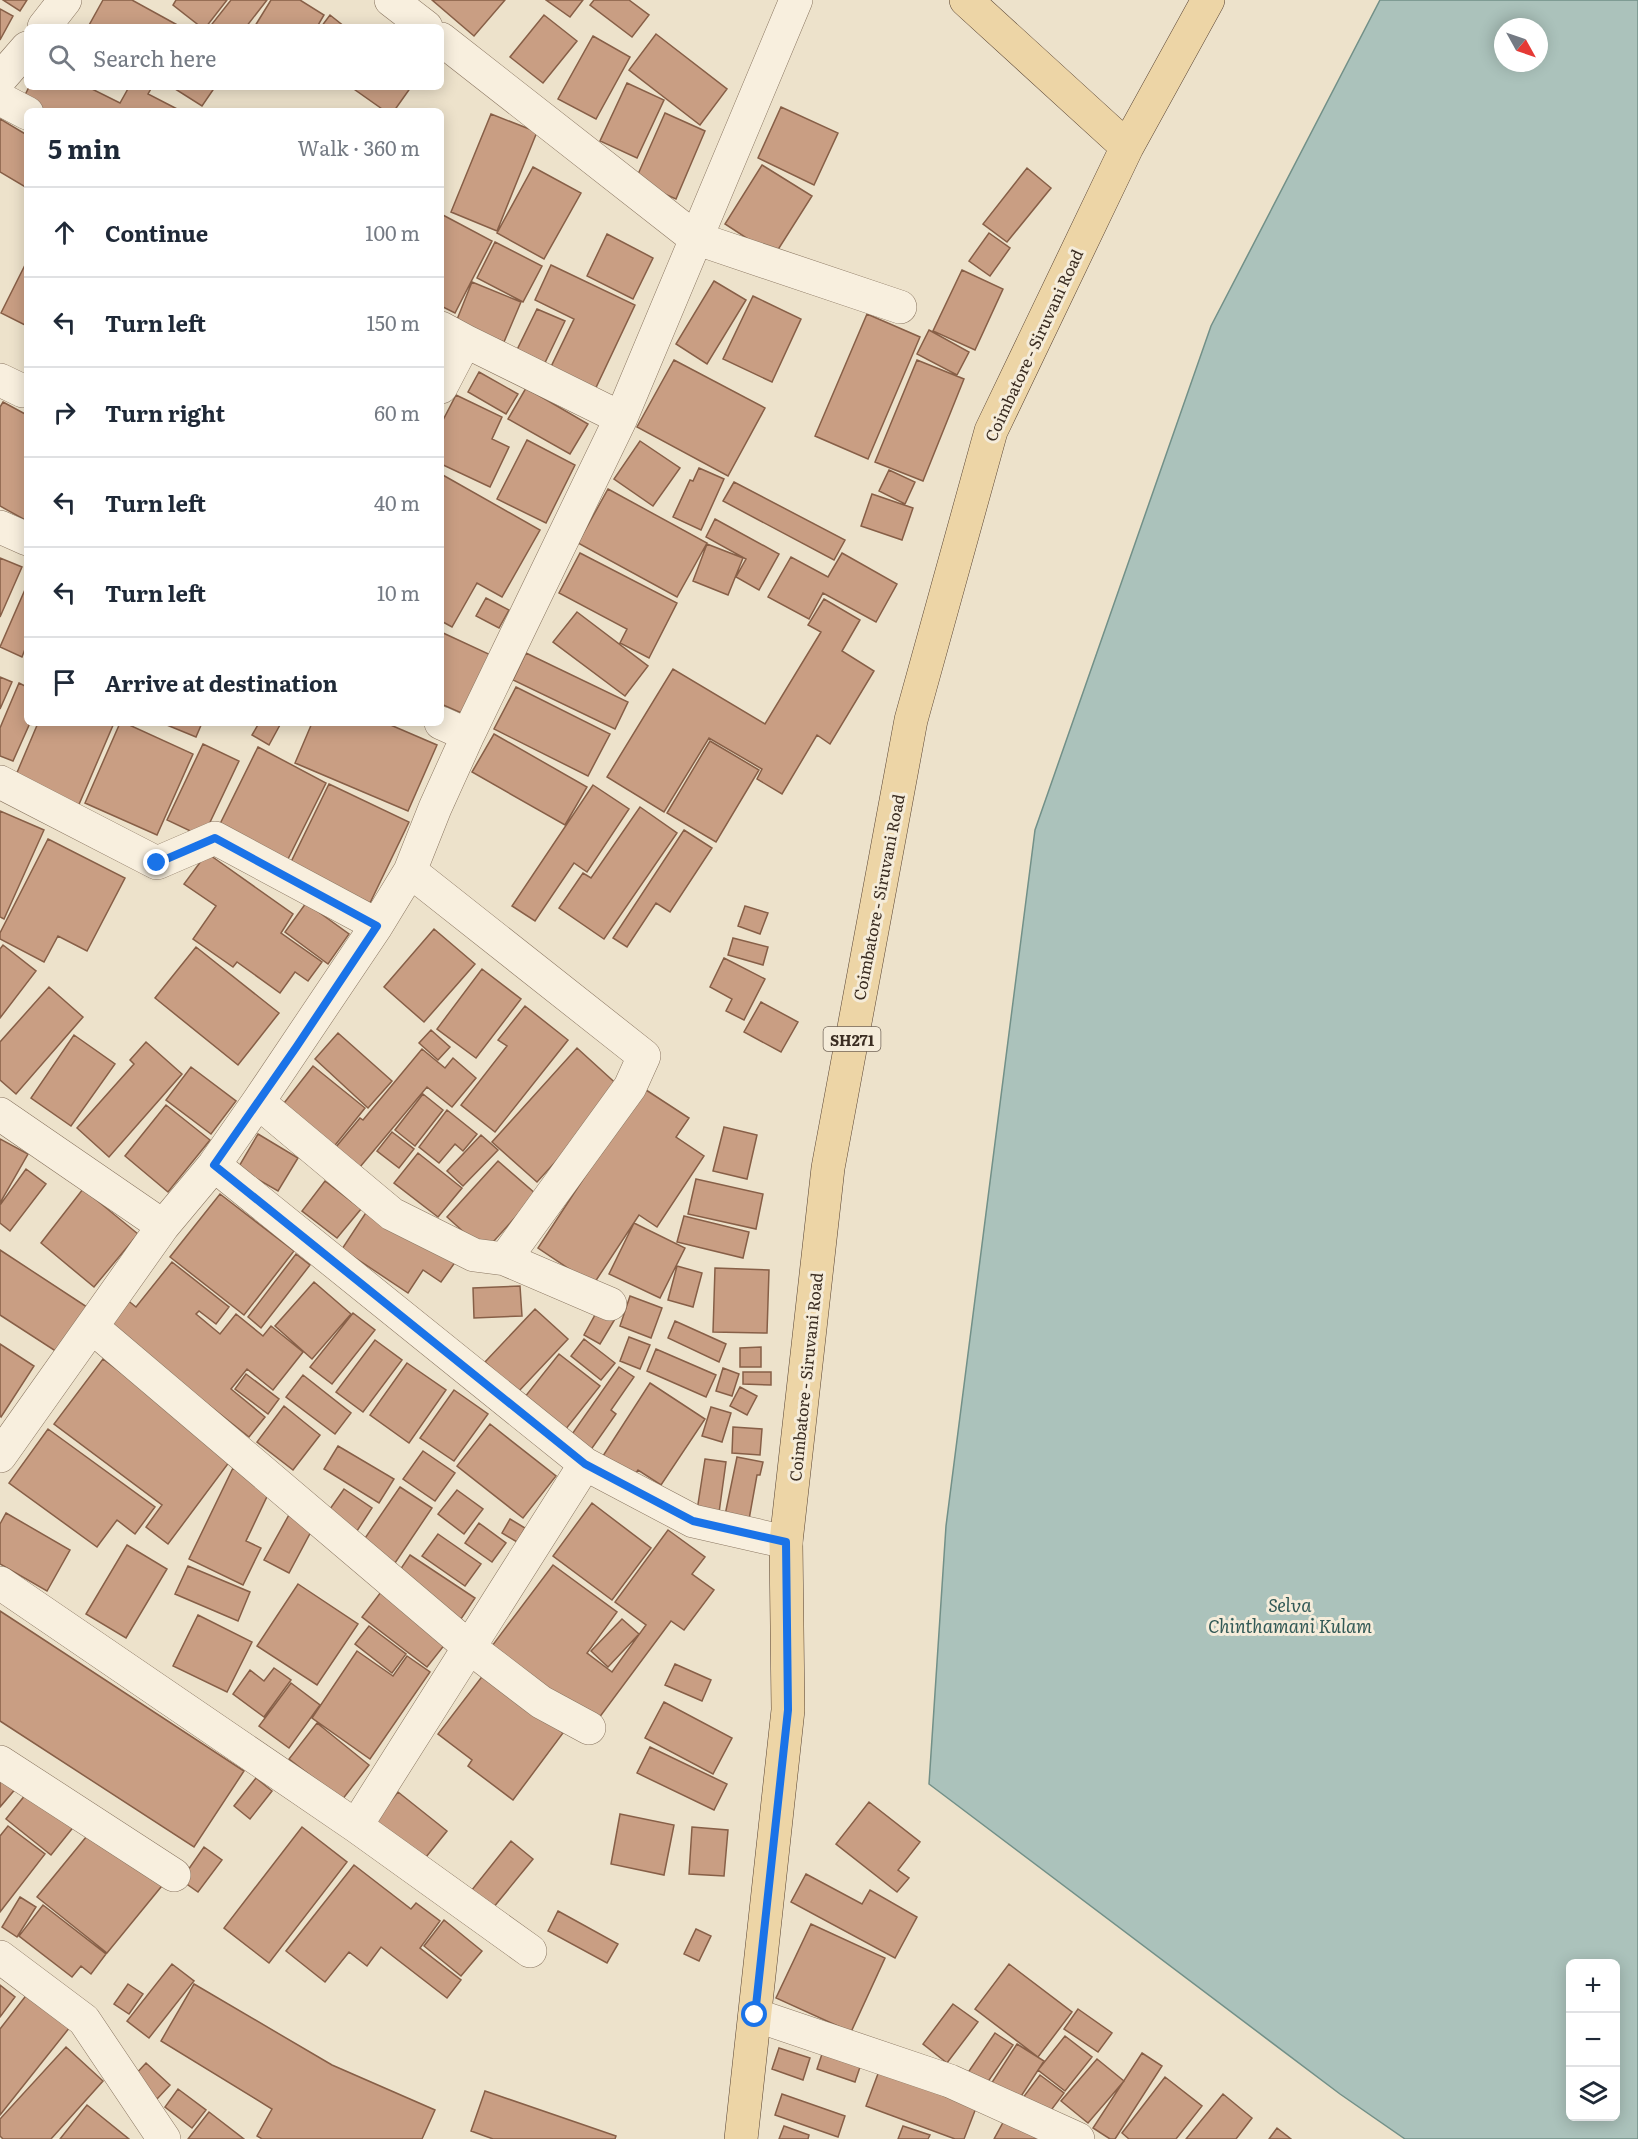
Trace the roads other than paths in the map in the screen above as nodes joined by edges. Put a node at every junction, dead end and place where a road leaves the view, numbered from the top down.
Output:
1 (65, 0) edge
2 (391, 0) edge
3 (796, 0) edge
4 (966, 0) edge
5 (1208, 0) edge
6 (46, 24) edge
7 (422, 24) edge
8 (444, 41) edge
9 (24, 51) edge
10 (0, 79) edge
11 (0, 99) edge
12 (24, 112) edge
13 (1126, 147) junction
14 (695, 238) junction
15 (900, 307) dead end
16 (453, 334) edge
17 (444, 374) edge
18 (621, 418) junction
19 (0, 527) edge
20 (24, 538) edge
21 (455, 729) edge
22 (0, 782) edge
23 (410, 871) junction
24 (377, 926) junction
25 (258, 1102) junction
26 (0, 1114) edge
27 (214, 1165) junction
28 (163, 1226) junction
29 (505, 1259) junction
30 (610, 1304) dead end
31 (92, 1327) junction
32 (4, 1442) edge
33 (585, 1464) junction
34 (786, 1542) junction
35 (0, 1583) edge
36 (469, 1647) junction
37 (589, 1728) dead end
38 (0, 1762) edge
39 (357, 1826) junction
40 (174, 1875) dead end
41 (530, 1951) dead end
42 (0, 1957) edge
43 (755, 2015) junction
44 (165, 2139) edge
45 (741, 2139) edge
46 (1078, 2139) edge

1 - 6 street
2 - 7 street
3 - 14 street
4 - 13 main road
5 - 13 main road, Coimbatore - Siruvani Road / SH271
8 - 14 street
9 - 10 street
11 - 12 street
13 - 34 main road, Coimbatore - Siruvani Road / SH271
14 - 15 street
14 - 18 street
16 - 17 street
16 - 18 street
18 - 21 street
19 - 20 street
21 - 23 street
22 - 24 street
23 - 24 street
23 - 29 street
24 - 25 street
25 - 27 street
25 - 29 street
26 - 28 street
27 - 28 street
27 - 33 street
28 - 31 street
29 - 30 street
31 - 32 street
31 - 36 street
33 - 34 street
33 - 36 street
34 - 43 main road, Coimbatore - Siruvani Road / SH271
35 - 39 street
36 - 37 street
36 - 39 street
38 - 40 street
39 - 41 street
42 - 44 street
43 - 45 main road, Coimbatore - Siruvani Road / SH271
43 - 46 street

